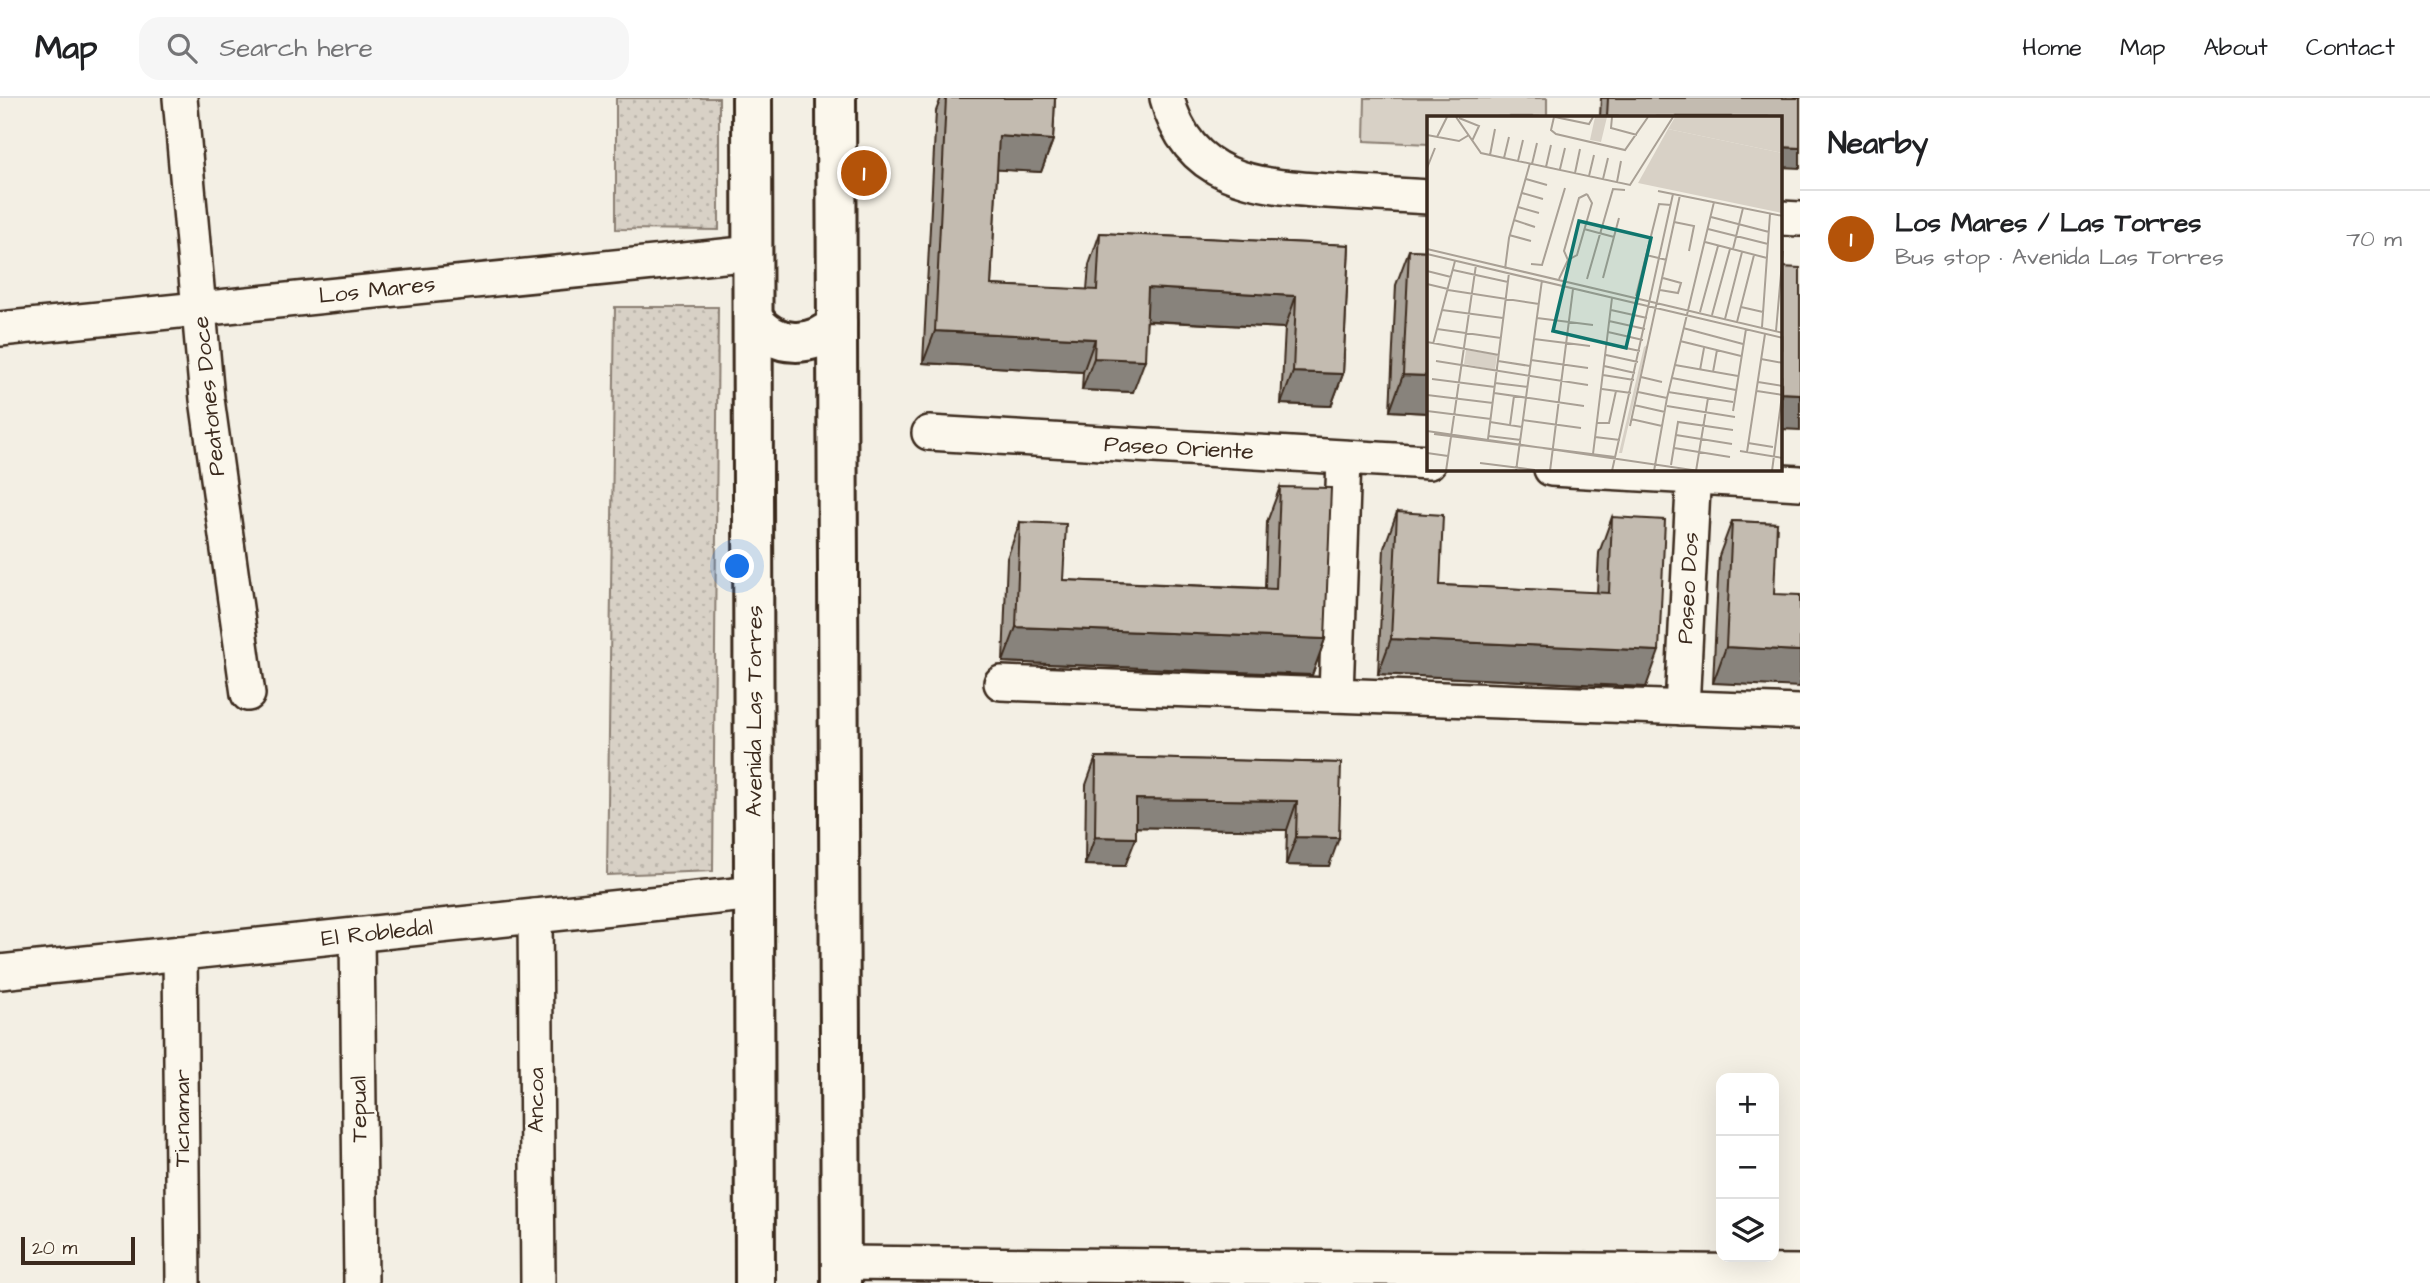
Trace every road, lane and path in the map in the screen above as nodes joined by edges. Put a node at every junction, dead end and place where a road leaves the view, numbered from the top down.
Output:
1 (180, 98) edge
2 (752, 98) edge
3 (1167, 98) edge
4 (842, 104) edge
5 (1427, 197) edge
6 (753, 253) junction
7 (199, 309) junction
8 (754, 320) junction
9 (837, 324) junction
10 (0, 328) edge
11 (929, 433) dead end
12 (1344, 458) junction
13 (1427, 462) edge
14 (1622, 471) edge
15 (1694, 473) edge
16 (1800, 483) edge
17 (1001, 683) dead end
18 (248, 694) dead end
19 (1336, 695) junction
20 (1682, 708) junction
21 (1800, 712) edge
22 (755, 893) junction
23 (535, 916) junction
24 (357, 935) junction
25 (180, 953) junction
26 (0, 972) edge
27 (1800, 1272) edge
28 (841, 1273) edge
29 (1025, 1274) edge
30 (1196, 1275) edge
31 (1385, 1276) edge
32 (1516, 1277) edge
33 (183, 1283) edge
34 (360, 1283) edge
35 (538, 1283) edge
36 (755, 1283) edge

1 - 7 street, Peatones Doce
2 - 6 main road, Avenida Las Torres
3 - 5 street
4 - 9 main road
6 - 7 street, Los Mares
6 - 8 main road, Avenida Las Torres
7 - 10 street, Los Mares
7 - 18 street, Peatones Doce
8 - 9 main road
8 - 22 main road, Avenida Las Torres
9 - 28 main road
11 - 12 street, Paseo Oriente
12 - 13 street, Paseo Oriente
12 - 19 street
14 - 15 street
15 - 16 street
15 - 20 street, Paseo Dos
17 - 19 street
19 - 20 street
20 - 21 street
22 - 23 street, El Robledal
22 - 36 main road, Avenida Las Torres
23 - 24 street, El Robledal
23 - 35 street, Ancoa
24 - 25 street, El Robledal
24 - 34 street, Tepual
25 - 26 street, El Robledal
25 - 33 street, Ticnamar
27 - 32 street
28 - 29 street
29 - 30 street
30 - 31 street
31 - 32 street

